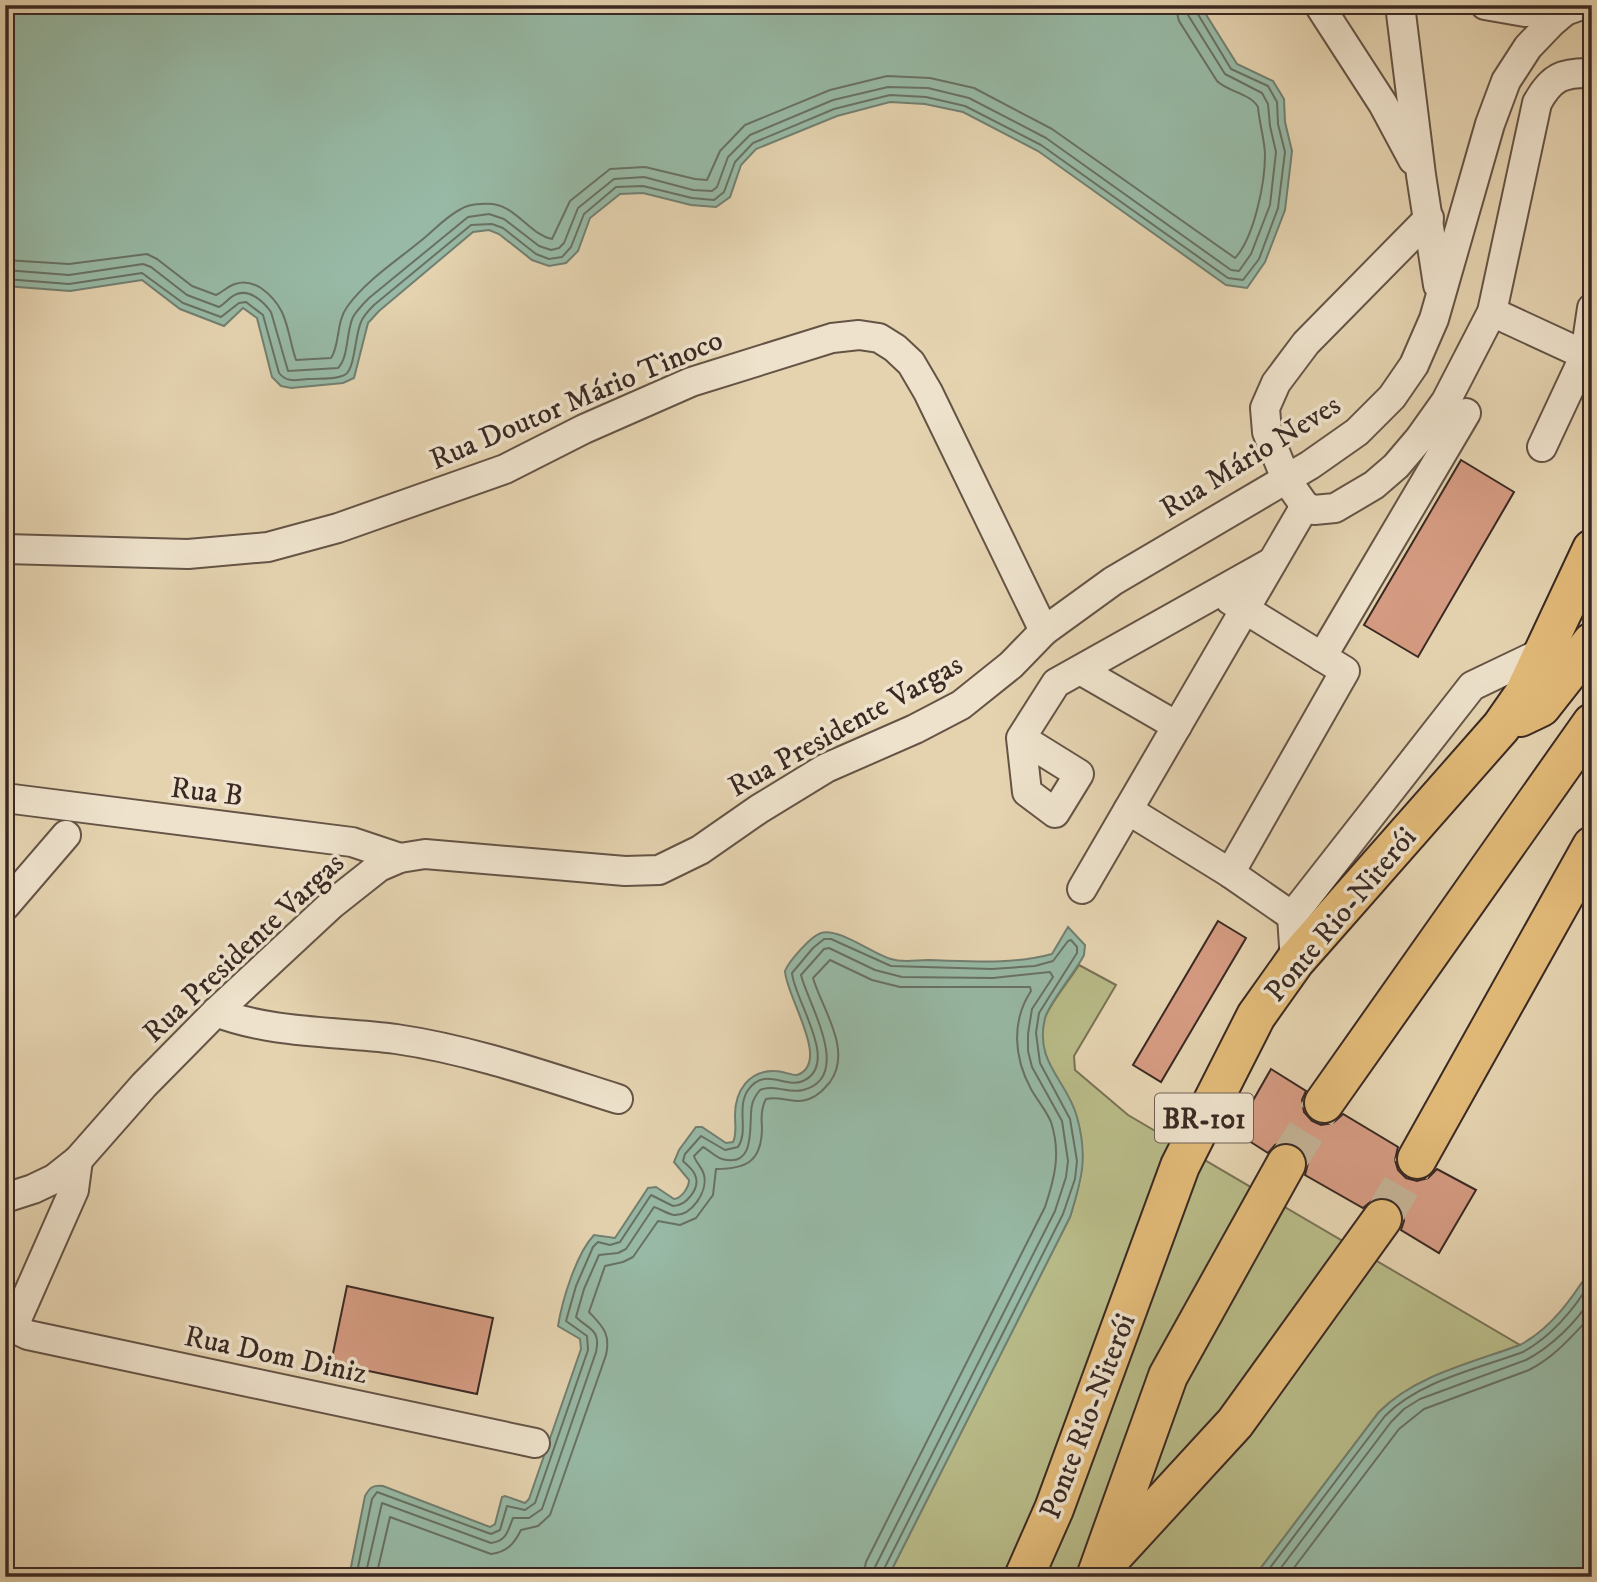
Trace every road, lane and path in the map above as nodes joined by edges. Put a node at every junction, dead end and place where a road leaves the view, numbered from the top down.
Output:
1 (1319, 5) edge
2 (1400, 5) edge
3 (1485, 5) edge
4 (1574, 8) edge
5 (1592, 73) edge
6 (1421, 174) junction
7 (1429, 218) junction
8 (1440, 294) junction
9 (1592, 308) edge
10 (1492, 312) junction
11 (1585, 355) junction
12 (1465, 413) dead end
13 (1542, 447) dead end
14 (1286, 479) junction
15 (1305, 506) junction
16 (5, 549) edge
17 (1592, 550) edge
18 (1272, 562) junction
19 (1218, 593) junction
20 (1592, 601) edge
21 (1245, 609) junction
22 (1044, 631) junction
23 (1592, 642) edge
24 (1544, 652) junction
25 (1322, 657) junction
26 (1080, 670) junction
27 (1524, 694) junction
28 (1592, 723) edge
29 (1177, 726) junction
30 (1501, 727) junction
31 (1021, 738) dead end
32 (5, 798) edge
33 (1128, 810) junction
34 (66, 835) dead end
35 (1592, 846) edge
36 (400, 858) junction
37 (1230, 873) junction
38 (1082, 888) dead end
39 (5, 906) edge
40 (1292, 916) junction
41 (1295, 961) junction
42 (216, 1012) junction
43 (618, 1099) dead end
44 (1324, 1103) tunnel mouth
45 (1417, 1159) tunnel mouth
46 (78, 1160) junction
47 (1286, 1164) tunnel mouth
48 (5, 1198) edge
49 (1382, 1219) tunnel mouth
50 (9, 1326) edge
51 (535, 1443) dead end
52 (1098, 1574) edge
53 (1024, 1577) edge

1 - 6 street
2 - 6 street, Rua Mário Neves
3 - 4 street
4 - 8 street, Rua Mário Neves
5 - 10 street
6 - 7 street, Rua Mário Neves
7 - 8 street, Rua Mário Neves
7 - 14 street
8 - 14 street, Rua Mário Neves
9 - 11 street
10 - 11 street
10 - 15 street
11 - 13 street
12 - 25 street
14 - 15 street
14 - 22 street, Rua Mário Neves
15 - 18 street
16 - 22 street, Rua Doutor Mário Tinoco
17 - 24 highway, Ponte Rio-Niterói / BR-101
18 - 19 street
18 - 21 street
19 - 21 street
19 - 26 street
20 - 27 highway
21 - 25 street
21 - 29 street
22 - 36 street, Rua Presidente Vargas
23 - 30 highway
24 - 27 highway, Ponte Rio-Niterói / BR-101
24 - 40 street
25 - 37 street
26 - 29 street
26 - 31 street
27 - 30 highway, Ponte Rio-Niterói / BR-101
28 - 44 highway
29 - 33 street
30 - 41 highway, Ponte Rio-Niterói / BR-101
32 - 36 street, Rua B
33 - 37 street
33 - 38 street
34 - 39 street
35 - 45 highway
36 - 42 street, Rua Presidente Vargas
37 - 40 street
40 - 41 street
41 - 53 highway, Ponte Rio-Niterói / BR-101
42 - 43 street
42 - 46 street, Rua Presidente Vargas
46 - 48 street, Rua Presidente Vargas
46 - 50 street
47 - 52 highway, Ponte Rio-Niterói / BR-101
49 - 52 highway, Ponte Rio-Niterói
50 - 51 street, Rua Dom Diniz

